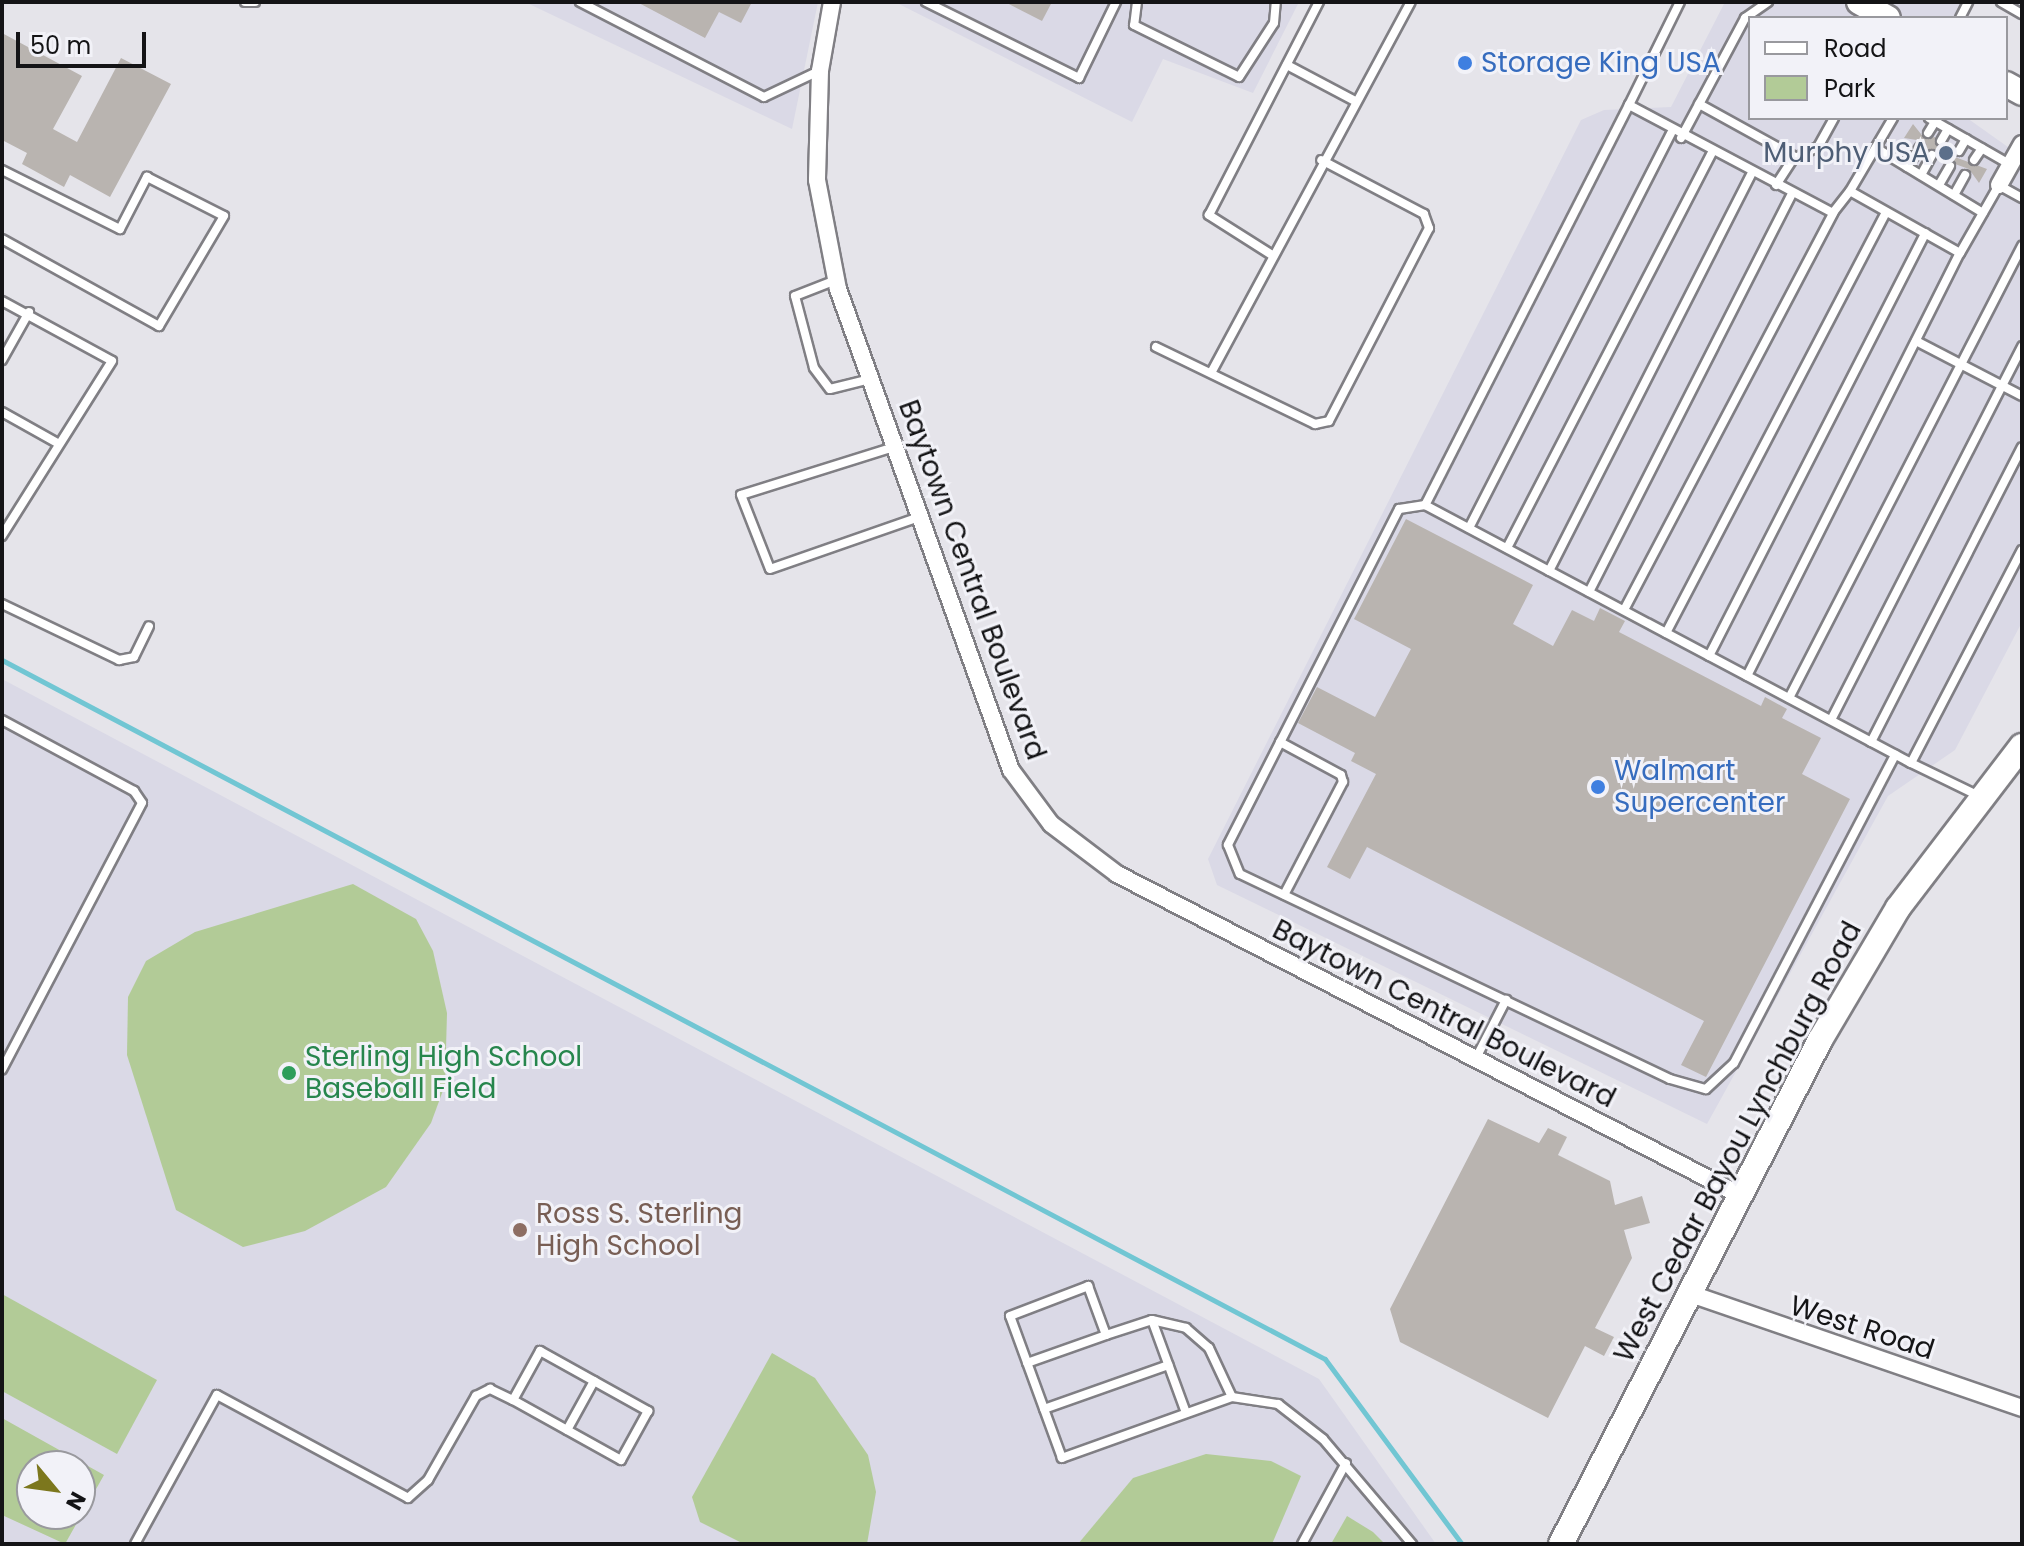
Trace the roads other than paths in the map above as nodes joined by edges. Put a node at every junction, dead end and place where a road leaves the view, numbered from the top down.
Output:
1 (245, 2) edge
2 (255, 2) edge
3 (580, 2) edge
4 (832, 2) edge
5 (926, 2) edge
6 (1116, 2) edge
7 (1137, 2) edge
8 (1276, 2) edge
9 (1319, 2) edge
10 (1411, 2) edge
11 (1680, 2) edge
12 (1768, 2) edge
13 (1859, 2) edge
14 (2001, 2) edge
15 (2022, 14) edge
16 (1757, 16) edge
17 (1884, 16) edge
18 (1748, 30) edge
19 (1287, 65) junction
20 (820, 71) junction
21 (1355, 101) junction
22 (1699, 104) junction
23 (1629, 105) junction
24 (1833, 120) edge
25 (1892, 120) edge
26 (1932, 120) edge
27 (1948, 129) junction
28 (1671, 133) junction
29 (1928, 133) dead end
30 (1681, 138) junction
31 (1966, 139) junction
32 (1941, 141) dead end
33 (2022, 144) edge
34 (1920, 147) dead end
35 (1876, 148) junction
36 (1982, 148) junction
37 (1959, 151) dead end
38 (1712, 153) junction
39 (1932, 155) dead end
40 (1795, 157) junction
41 (1321, 160) junction
42 (1974, 160) dead end
43 (2011, 165) junction
44 (1950, 166) dead end
45 (1907, 167) junction
46 (2, 170) edge
47 (1752, 173) junction
48 (1921, 175) junction
49 (1965, 175) dead end
50 (1776, 185) junction
51 (1939, 185) junction
52 (1999, 185) junction
53 (1850, 191) junction
54 (1792, 193) junction
55 (1954, 195) junction
56 (2022, 198) edge
57 (1886, 212) junction
58 (1833, 213) junction
59 (1983, 213) junction
60 (1925, 233) junction
61 (2, 239) edge
62 (2022, 246) edge
63 (1960, 253) junction
64 (1272, 255) junction
65 (836, 280) junction
66 (2, 301) edge
67 (29, 312) junction
68 (1916, 341) junction
69 (2022, 346) edge
70 (1156, 347) dead end
71 (2, 360) edge
72 (2018, 364) edge
73 (1961, 365) junction
74 (1211, 373) junction
75 (870, 379) junction
76 (2002, 385) junction
77 (2022, 396) edge
78 (2, 412) edge
79 (59, 444) junction
80 (894, 447) junction
81 (2022, 447) edge
82 (1425, 505) junction
83 (919, 517) junction
84 (1469, 528) junction
85 (3, 540) edge
86 (1507, 548) junction
87 (2022, 550) edge
88 (1549, 571) junction
89 (1589, 592) junction
90 (2, 604) edge
91 (1624, 610) junction
92 (149, 626) dead end
93 (1666, 633) junction
94 (1709, 656) junction
95 (1747, 676) junction
96 (1789, 698) junction
97 (2, 720) edge
98 (1831, 720) junction
99 (1280, 742) junction
100 (1871, 742) junction
101 (2022, 746) edge
102 (1895, 755) junction
103 (1911, 763) junction
104 (1980, 797) junction
105 (1284, 895) junction
106 (1506, 1000) junction
107 (1475, 1060) junction
108 (2, 1070) edge
109 (1740, 1195) junction
110 (1688, 1293) junction
111 (1152, 1320) junction
112 (1106, 1335) junction
113 (1027, 1363) junction
114 (1168, 1365) junction
115 (594, 1381) junction
116 (1232, 1397) junction
117 (513, 1400) junction
118 (2022, 1408) edge
119 (1044, 1409) junction
120 (1186, 1413) junction
121 (567, 1430) junction
122 (1346, 1463) junction
123 (135, 1544) edge
124 (1302, 1544) edge
125 (1412, 1544) edge
126 (1561, 1544) edge

1 - 2 lane
3 - 20 lane
4 - 20 street, Baytown Central Boulevard
5 - 6 lane
7 - 8 lane
9 - 19 lane
10 - 21 lane
11 - 23 lane
12 - 16 lane
13 - 17 main road
14 - 15 lane
18 - 22 lane
19 - 21 lane
19 - 64 lane
20 - 65 street, Baytown Central Boulevard
21 - 41 lane
22 - 30 lane
22 - 40 lane
23 - 28 lane
23 - 82 lane
24 - 40 lane
25 - 35 lane
26 - 27 lane
26 - 29 lane
27 - 31 lane
27 - 32 lane
28 - 30 lane
28 - 84 lane
30 - 38 lane
31 - 36 lane
31 - 37 lane
33 - 43 street
34 - 45 lane
35 - 45 lane
35 - 53 lane
36 - 42 lane
36 - 43 lane
38 - 47 lane
38 - 86 lane
39 - 48 lane
40 - 50 lane
41 - 64 lane
41 - 74 lane
43 - 52 street
44 - 51 lane
45 - 48 lane
46 - 61 lane
47 - 50 lane
47 - 88 lane
48 - 51 lane
49 - 55 lane
50 - 54 lane
51 - 55 lane
52 - 56 lane
52 - 59 lane
53 - 57 lane
53 - 58 lane
54 - 58 lane
54 - 89 lane
55 - 59 lane
57 - 60 lane
57 - 93 lane
58 - 91 lane
59 - 63 lane
60 - 63 lane
60 - 94 lane
62 - 73 lane
63 - 68 lane
64 - 74 lane
65 - 75 street, Baytown Central Boulevard
65 - 75 lane
66 - 67 lane
67 - 71 lane
67 - 79 lane
68 - 73 lane
68 - 95 lane
69 - 72 lane
70 - 74 lane
72 - 76 lane
73 - 76 lane
73 - 96 lane
75 - 80 street, Baytown Central Boulevard
76 - 77 lane
76 - 98 lane
78 - 79 lane
79 - 85 lane
80 - 83 street, Baytown Central Boulevard
80 - 83 lane
81 - 100 lane
82 - 84 lane
82 - 99 lane
83 - 107 street, Baytown Central Boulevard
84 - 86 lane
86 - 88 lane
87 - 103 lane
88 - 89 lane
89 - 91 lane
90 - 92 lane
91 - 93 lane
93 - 94 lane
94 - 95 lane
95 - 96 lane
96 - 98 lane
97 - 108 lane
98 - 100 lane
99 - 105 lane
99 - 105 lane
100 - 102 lane
101 - 104 main road, West Cedar Bayou Lynchburg Road
102 - 103 lane
102 - 106 lane
103 - 104 lane
104 - 109 main road, West Cedar Bayou Lynchburg Road
105 - 106 lane
106 - 107 lane
107 - 109 street, Baytown Central Boulevard
109 - 110 main road, West Cedar Bayou Lynchburg Road
110 - 118 street, West Road
110 - 126 main road, West Cedar Bayou Lynchburg Road
111 - 112 lane
111 - 114 lane
111 - 116 lane
112 - 113 lane
112 - 113 lane
113 - 119 lane
114 - 119 lane
114 - 120 lane
115 - 117 lane
115 - 121 lane
115 - 121 lane
116 - 120 lane
116 - 122 lane
117 - 121 lane
117 - 123 lane
119 - 120 lane
122 - 124 lane
122 - 125 lane

